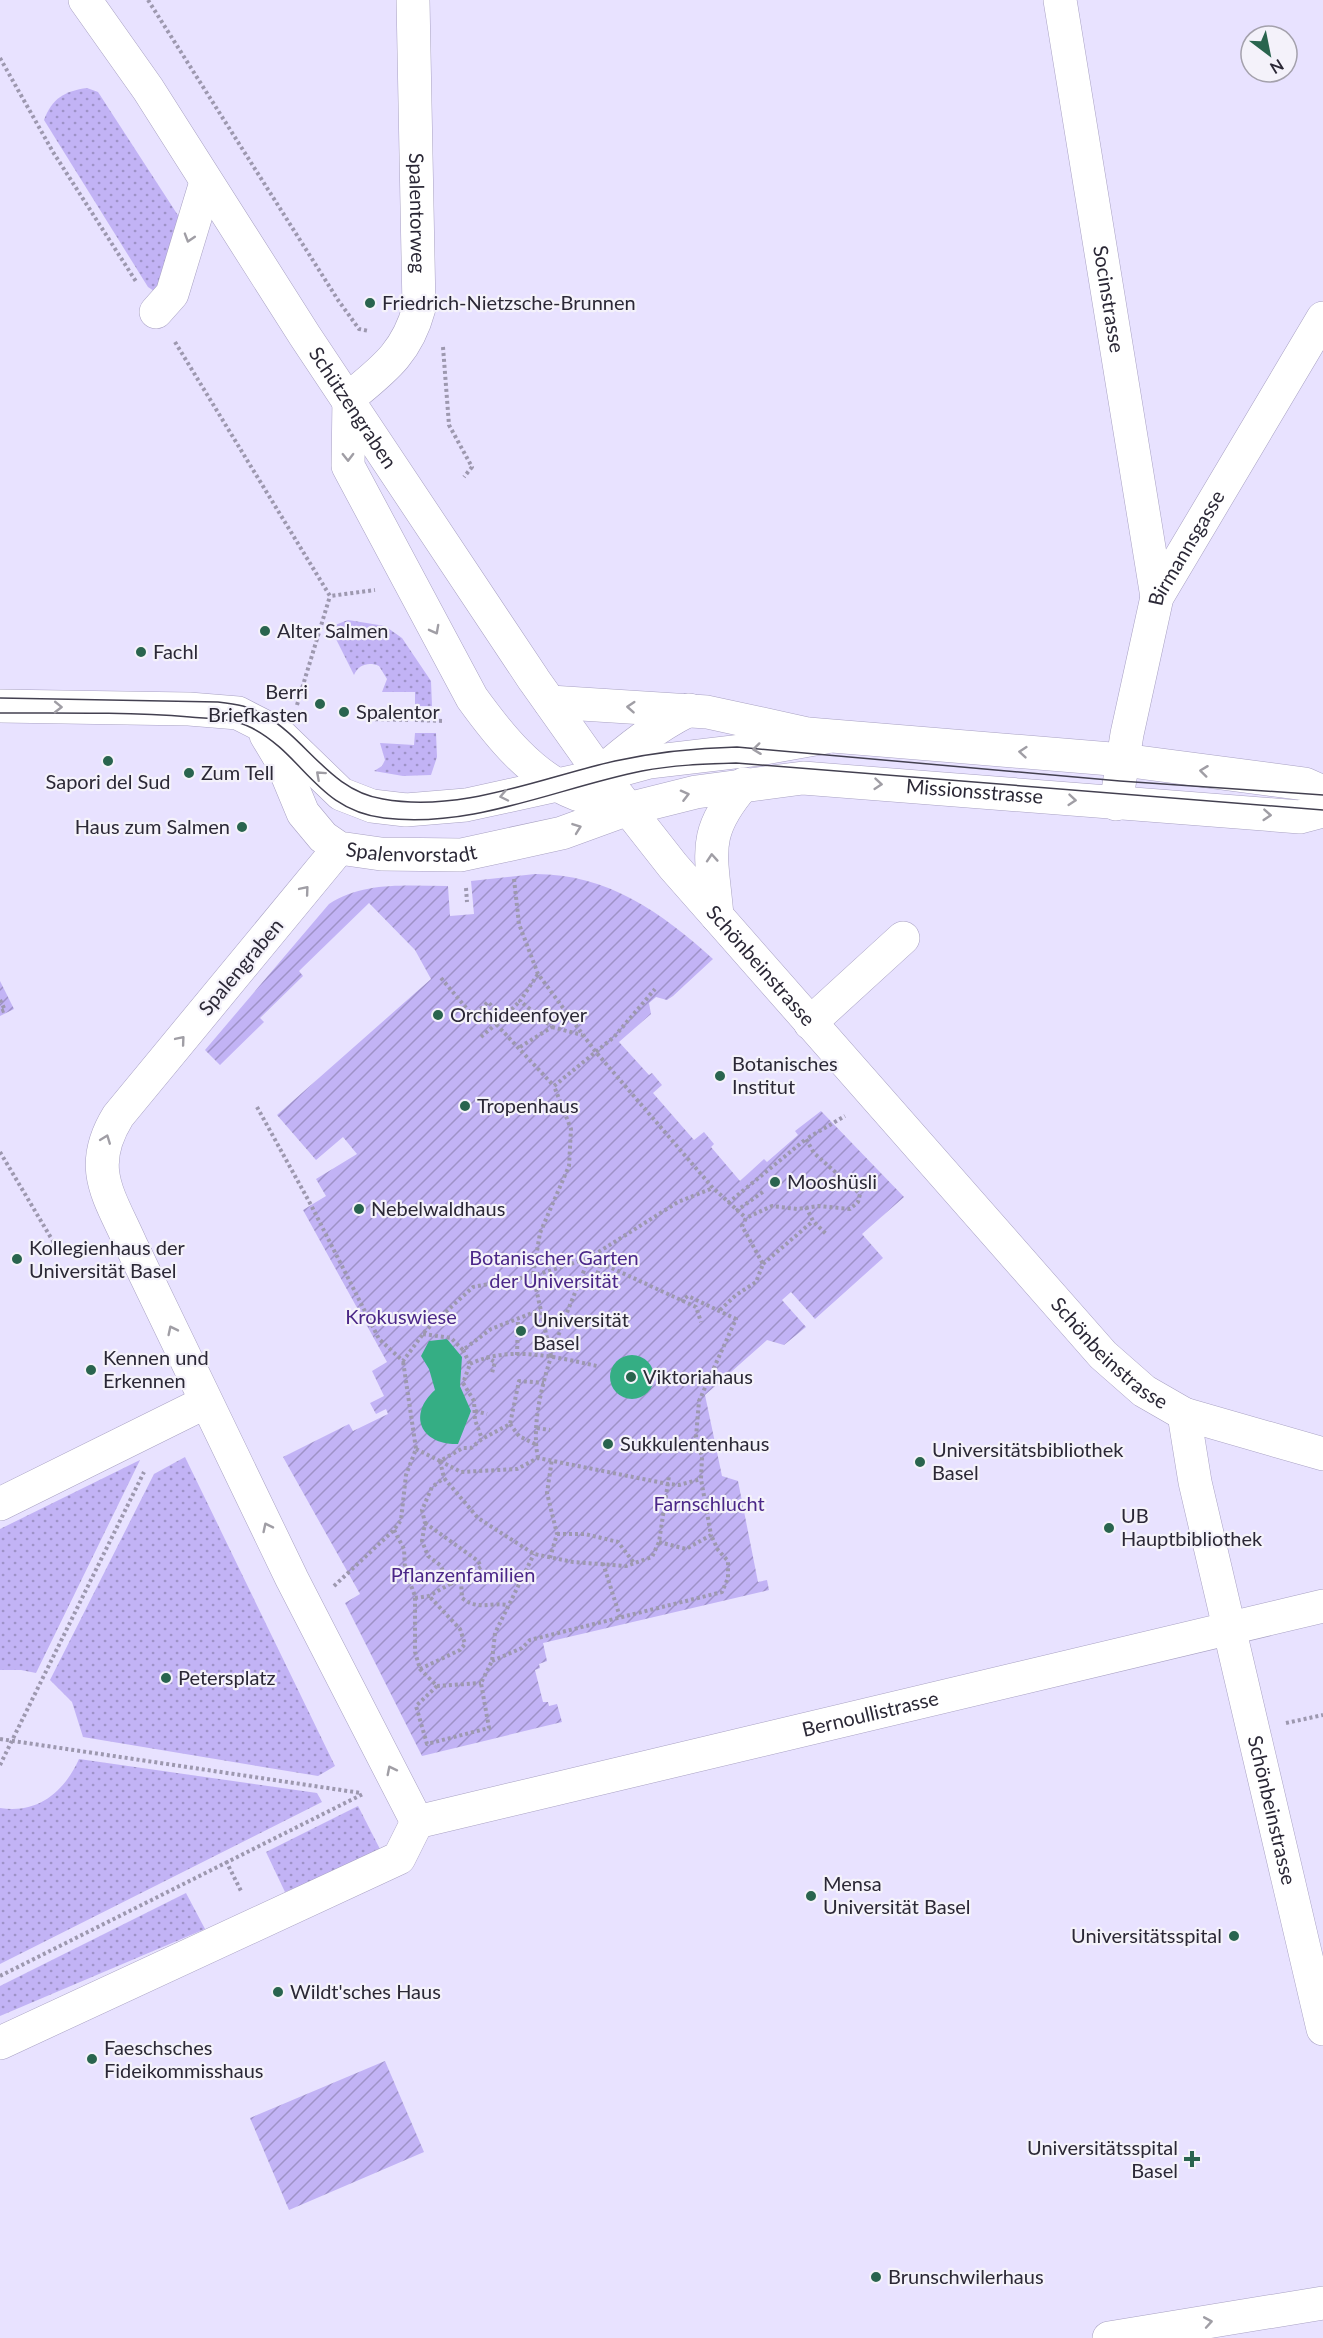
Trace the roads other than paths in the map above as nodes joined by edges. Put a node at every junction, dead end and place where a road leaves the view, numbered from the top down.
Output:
1 (85, 0) edge
2 (413, 0) edge
3 (1060, 0) edge
4 (206, 182) junction
5 (156, 312) road end
6 (1323, 318) edge
7 (349, 398) junction
8 (1157, 597) junction
9 (549, 702) junction
10 (0, 706) edge
11 (689, 710) junction
12 (260, 723) junction
13 (835, 736) junction
14 (1123, 760) junction
15 (601, 774) junction
16 (744, 784) junction
17 (558, 785) junction
18 (1323, 792) edge
19 (1116, 804) junction
20 (628, 809) junction
21 (1323, 811) edge
22 (339, 848) junction
23 (717, 916) junction
24 (903, 938) dead end
25 (810, 1023) junction
26 (206, 1402) junction
27 (1184, 1414) junction
28 (1323, 1454) edge
29 (0, 1504) edge
30 (1323, 1606) edge
31 (1230, 1627) junction
32 (412, 1811) junction
33 (1323, 2029) edge
34 (0, 2043) edge
35 (1323, 2303) edge
36 (1109, 2338) edge

1 - 4 street, Schützengraben
2 - 7 street, Spalentorweg
3 - 8 street, Socinstrasse
4 -> 5 street
4 - 7 street, Schützengraben
6 - 8 street, Birmannsgasse
7 - 9 street, Schützengraben
7 -> 17 street
8 - 14 street, Birmannsgasse
11 -> 9 street
9 - 15 street, Schützengraben
10 -> 12 street, Spalenvorstadt
11 - 13 street
11 - 15 street
17 -> 12 street, Spalenvorstadt
12 - 22 street, Spalenvorstadt
14 -> 13 street
13 -> 15 street
18 -> 14 street
14 - 19 street, Birmannsgasse
15 - 17 street, Spalenvorstadt
15 - 20 street, Schützengraben
16 -> 19 street, Missionsstrasse
20 -> 16 street, Missionsstrasse
23 -> 16 street
17 - 20 street
19 -> 21 street, Missionsstrasse
22 -> 20 street, Spalenvorstadt
20 - 23 street, Schönbeinstrasse
26 -> 22 street, Spalengraben
23 - 25 street, Schönbeinstrasse
24 - 25 street
25 - 27 street, Schönbeinstrasse
26 - 29 street
32 -> 26 street
27 - 28 street
27 - 31 street, Schönbeinstrasse
30 - 31 street, Bernoullistrasse
31 - 32 street, Bernoullistrasse
31 - 33 street, Schönbeinstrasse
32 - 34 street
36 -> 35 street

